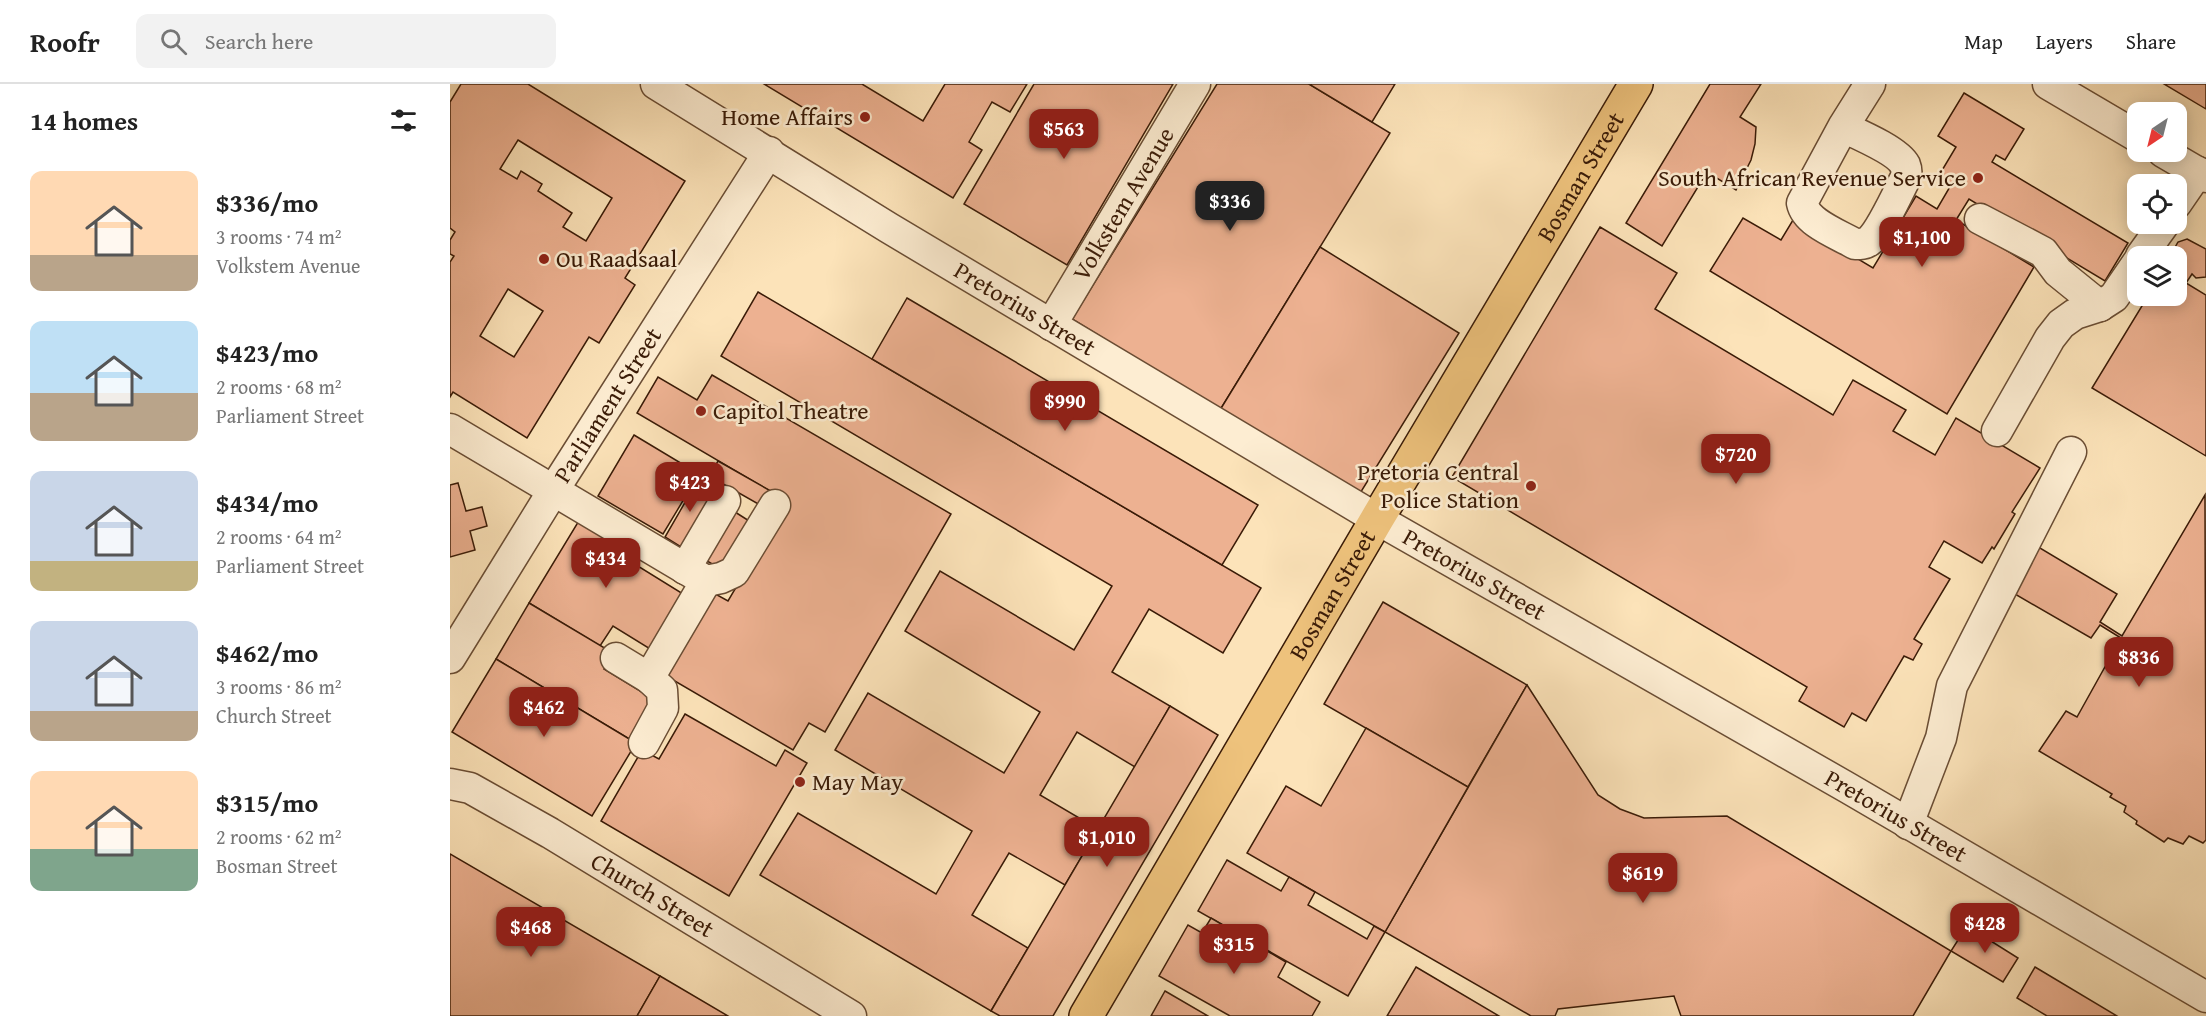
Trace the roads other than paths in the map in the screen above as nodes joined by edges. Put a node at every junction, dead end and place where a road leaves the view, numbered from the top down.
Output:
1 (656, 84) edge
2 (1195, 84) edge
3 (1636, 84) edge
4 (1870, 84) edge
5 (2048, 84) edge
6 (1844, 127) dead end
7 (2127, 131) edge
8 (769, 152) junction
9 (2180, 162) edge
10 (2202, 175) edge
11 (2187, 192) edge
12 (1980, 219) dead end
13 (2127, 278) edge
14 (2100, 306) junction
15 (1051, 325) junction
16 (450, 429) edge
17 (1997, 431) dead end
18 (2071, 452) dead end
19 (553, 490) junction
20 (725, 501) dead end
21 (775, 505) dead end
22 (1377, 519) junction
23 (695, 575) junction
24 (450, 658) edge
25 (616, 658) dead end
26 (649, 678) junction
27 (644, 743) dead end
28 (450, 784) edge
29 (1908, 824) junction
30 (2206, 998) edge
31 (851, 1016) edge
32 (1086, 1016) edge

1 - 8 street, Pretorius Street
2 - 15 street, Volkstem Avenue
3 - 22 main road, Bosman Street
4 - 6 street
5 - 7 street
8 - 15 street, Pretorius Street
8 - 19 street, Parliament Street
9 - 10 street
10 - 11 street
12 - 14 street
13 - 14 street
14 - 17 street
15 - 22 street, Pretorius Street
16 - 19 street
18 - 29 street
19 - 23 street
19 - 24 street, Parliament Street
20 - 23 street
21 - 23 street
22 - 29 street, Pretorius Street
22 - 32 main road, Bosman Street
23 - 26 street
25 - 26 street
26 - 27 street
28 - 31 street, Church Street
29 - 30 street, Pretorius Street

